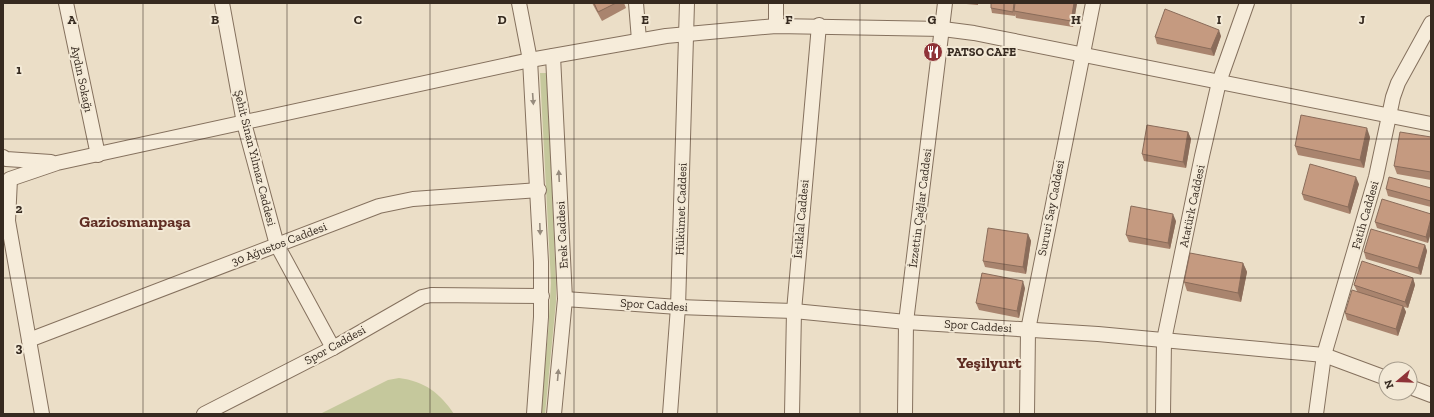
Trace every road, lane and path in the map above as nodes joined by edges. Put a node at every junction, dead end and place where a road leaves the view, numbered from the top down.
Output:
1 (66, 3) edge
2 (222, 3) edge
3 (519, 3) edge
4 (636, 3) edge
5 (687, 3) edge
6 (776, 3) edge
7 (945, 3) edge
8 (1092, 3) edge
9 (1247, 3) edge
10 (1431, 23) edge
11 (819, 25) junction
12 (776, 26) junction
13 (943, 29) junction
14 (686, 34) junction
15 (639, 40) junction
16 (1082, 54) junction
17 (553, 56) junction
18 (530, 60) junction
19 (1219, 82) junction
20 (1389, 115) junction
21 (244, 123) junction
22 (1431, 124) edge
23 (4, 155) edge
24 (98, 155) junction
25 (57, 162) junction
26 (7, 181) edge
27 (539, 190) junction
28 (5, 215) edge
29 (277, 245) junction
30 (542, 296) junction
31 (565, 299) junction
32 (678, 307) junction
33 (794, 311) junction
34 (906, 322) junction
35 (1028, 330) junction
36 (29, 340) junction
37 (1164, 340) junction
38 (333, 348) junction
39 (1324, 355) junction
40 (1378, 375) edge
41 (1418, 390) edge
42 (1431, 395) edge
43 (42, 414) edge
44 (204, 414) edge
45 (534, 414) edge
46 (554, 414) edge
47 (670, 414) edge
48 (792, 414) edge
49 (906, 414) edge
50 (1027, 414) edge
51 (1163, 414) edge
52 (1316, 414) edge

1 - 24 street, Aydın Sokağı
2 - 21 street, Şehit Sinan Yılmaz Caddesi
3 - 18 street, Erek Caddesi
4 - 15 street
5 - 14 street, Hükümet Caddesi
6 - 12 street
7 - 13 street, İzzettin Çağlar Caddesi
8 - 16 street, Sururi Say Caddesi
9 - 19 street, Atatürk Caddesi
10 - 20 street, Fatih Caddesi
11 - 12 street
11 - 13 street
11 - 33 street, İstiklal Caddesi
12 - 14 street
13 - 16 street
13 - 34 street, İzzettin Çağlar Caddesi
14 - 15 street
14 - 32 street, Hükümet Caddesi
15 - 17 street
16 - 19 street
16 - 35 street, Sururi Say Caddesi
17 - 18 street
31 -> 17 street, Erek Caddesi
18 - 21 street
18 -> 27 street, Erek Caddesi
19 - 20 street
19 - 37 street, Atatürk Caddesi
20 - 22 street
20 - 39 street, Fatih Caddesi
21 - 24 street
21 - 29 street, Şehit Sinan Yılmaz Caddesi
23 - 25 street
23 - 26 street
24 - 25 street
25 - 26 street
26 - 28 street
27 - 29 street, 30 Ağustos Caddesi
27 -> 30 street, Erek Caddesi
28 - 36 street
29 - 36 street, 30 Ağustos Caddesi
29 - 38 street, Şehit Sinan Yılmaz Caddesi
30 - 38 street, Spor Caddesi
30 - 45 street, Erek Caddesi
31 - 32 street, Spor Caddesi
46 -> 31 street, Erek Caddesi
32 - 33 street, Spor Caddesi
32 - 47 street, Hükümet Caddesi
33 - 34 street, Spor Caddesi
33 - 48 street, İstiklal Caddesi
34 - 35 street, Spor Caddesi
34 - 49 street, İzzettin Çağlar Caddesi
35 - 37 street, Spor Caddesi
35 - 50 street, Sururi Say Caddesi
36 - 43 street
37 - 39 street, Spor Caddesi
37 - 51 street, Atatürk Caddesi
38 - 44 street, Spor Caddesi
39 - 40 street, Spor Caddesi
39 - 52 street, Fatih Caddesi
41 - 42 street

